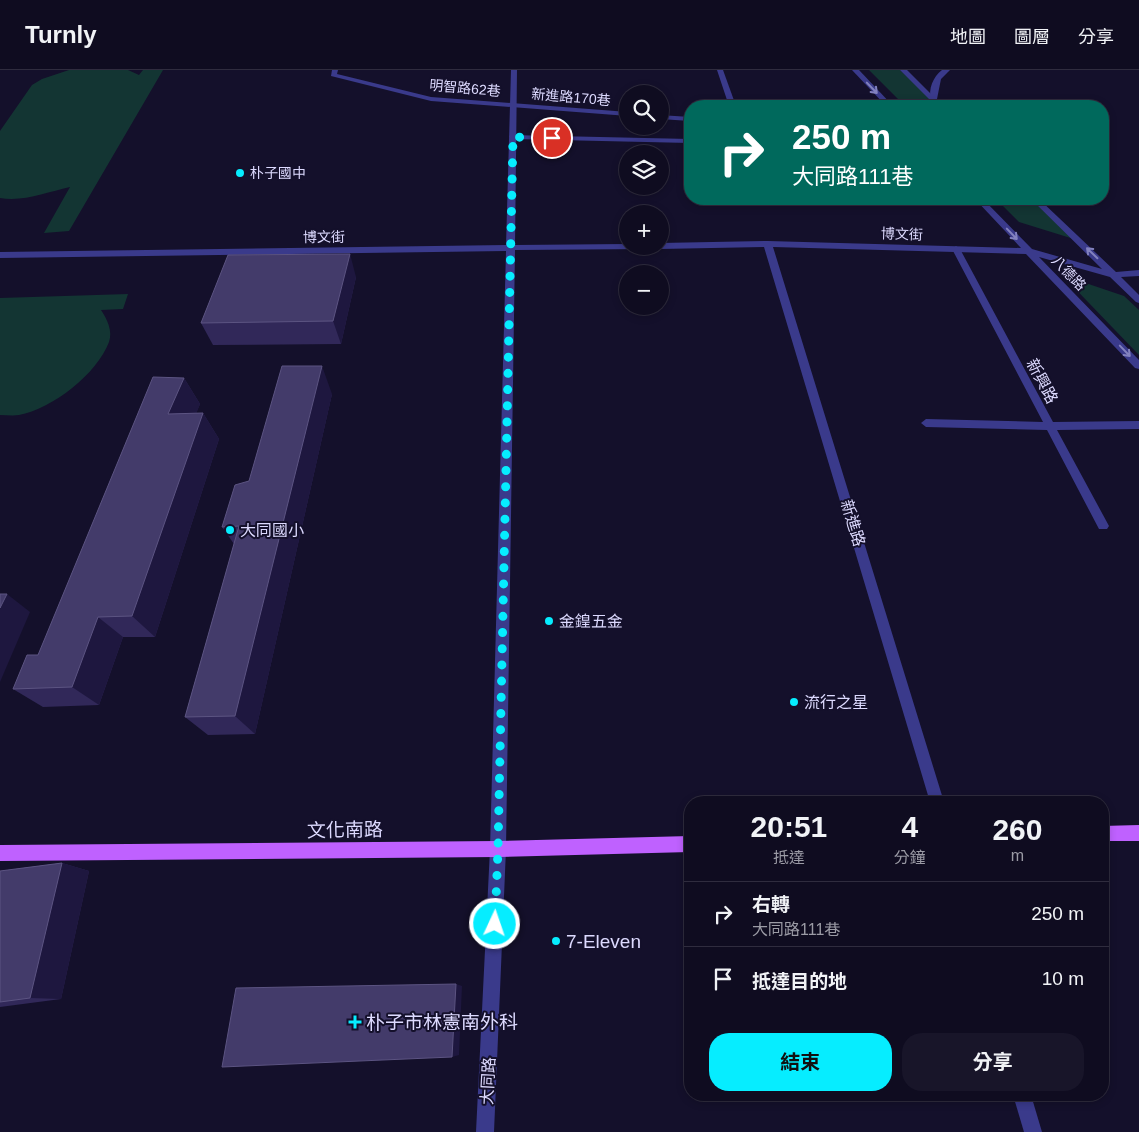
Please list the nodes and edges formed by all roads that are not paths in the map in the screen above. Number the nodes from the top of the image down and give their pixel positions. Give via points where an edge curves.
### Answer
1 (335, 70) edge
2 (514, 70) edge
3 (720, 70) edge
4 (855, 70) edge
5 (903, 70) edge
6 (947, 70) edge
7 (933, 99) joint
8 (731, 100) edge
9 (884, 100) edge
10 (514, 105) junction
11 (619, 113) edge
12 (669, 118) edge
13 (684, 119) edge
14 (513, 137) junction
15 (684, 141) edge
16 (984, 205) edge
17 (1041, 205) edge
18 (768, 244) junction
19 (619, 246) edge
20 (669, 246) edge
21 (510, 248) junction
22 (956, 249) junction
23 (1029, 252) junction
24 (0, 255) edge
25 (1139, 273) edge
26 (1114, 275) junction
27 (1139, 300) edge
28 (1139, 366) edge
29 (926, 423) dead end
30 (1139, 425) edge
31 (1049, 426) junction
32 (1103, 526) dead end
33 (935, 796) edge
34 (1139, 833) edge
35 (1109, 834) edge
36 (684, 844) edge
37 (498, 849) junction
38 (0, 854) edge
39 (1024, 1101) edge
40 (485, 1132) edge
41 (1033, 1132) edge

1 - 10 street, 明智路62巷 via 334,75 431,99
2 - 10 street, 大同路
3 - 8 street
4 -> 9 street
5 - 7 street
6 - 7 street via 933,87
10 - 11 street, 新進路170巷
10 - 14 street, 大同路
12 - 13 street
14 - 15 street
14 - 21 street, 大同路
16 -> 23 street, 八德路
26 -> 17 street, 八德路
18 - 20 street, 博文街
18 - 22 street, 博文街
18 - 33 street, 新進路
19 - 21 street, 博文街
21 - 24 street, 博文街
21 - 37 street, 大同路
22 - 23 street, 博文街
22 - 31 street, 新興路
23 - 26 street, 博文街
23 -> 28 street, 八德路
25 - 26 street, 博文街
26 - 27 street, 八德路
29 - 31 street
30 - 31 street
31 - 32 street, 新興路
34 - 35 main road
36 - 37 main road, 文化南路
37 - 38 main road, 文化南路
37 - 40 street, 大同路
39 - 41 street

